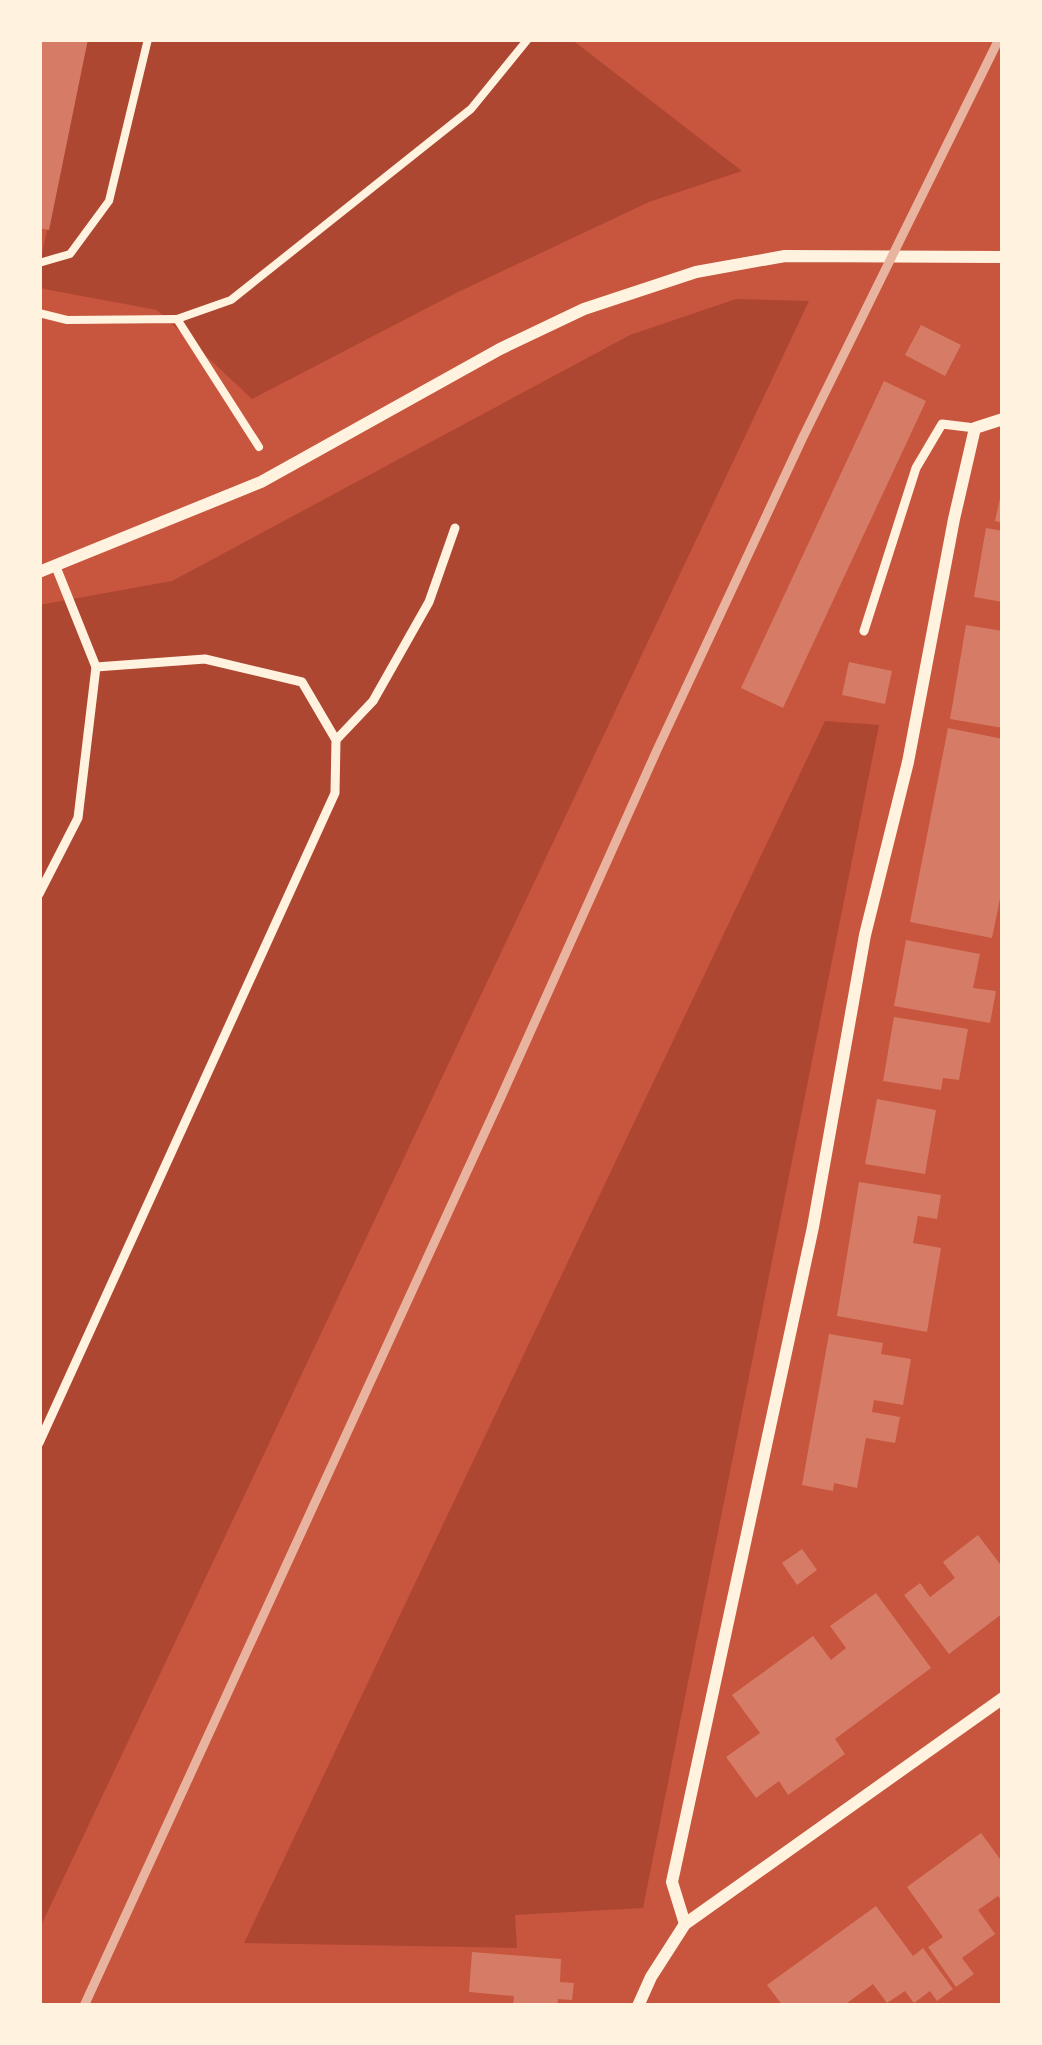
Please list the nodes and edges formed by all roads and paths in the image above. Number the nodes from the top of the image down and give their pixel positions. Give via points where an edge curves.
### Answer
1 (148, 39) edge
2 (528, 39) edge
3 (1003, 257) edge
4 (39, 263) edge
5 (39, 313) edge
6 (177, 319) junction
7 (1003, 419) edge
8 (975, 428) junction
9 (276, 473) junction
10 (455, 528) dead end
11 (56, 567) junction
12 (39, 572) edge
13 (864, 632) dead end
14 (96, 667) junction
15 (336, 740) junction
16 (39, 894) edge
17 (39, 1443) edge
18 (1003, 1698) edge
19 (685, 1924) junction
20 (638, 2006) edge

1 - 4 path via 109,201 70,254
2 - 6 path via 453,124 231,300
3 - 9 street via 784,256 696,272 584,309 500,349
5 - 6 path
6 - 9 path
7 - 8 street
8 - 13 lane via 943,424 916,468
8 - 19 street via 672,1882
9 - 11 street
10 - 15 lane via 429,602 374,701
11 - 12 street
11 - 14 lane
14 - 15 lane via 205,659 302,682
14 - 16 lane via 78,818
15 - 17 lane via 335,793
18 - 19 street
19 - 20 street

